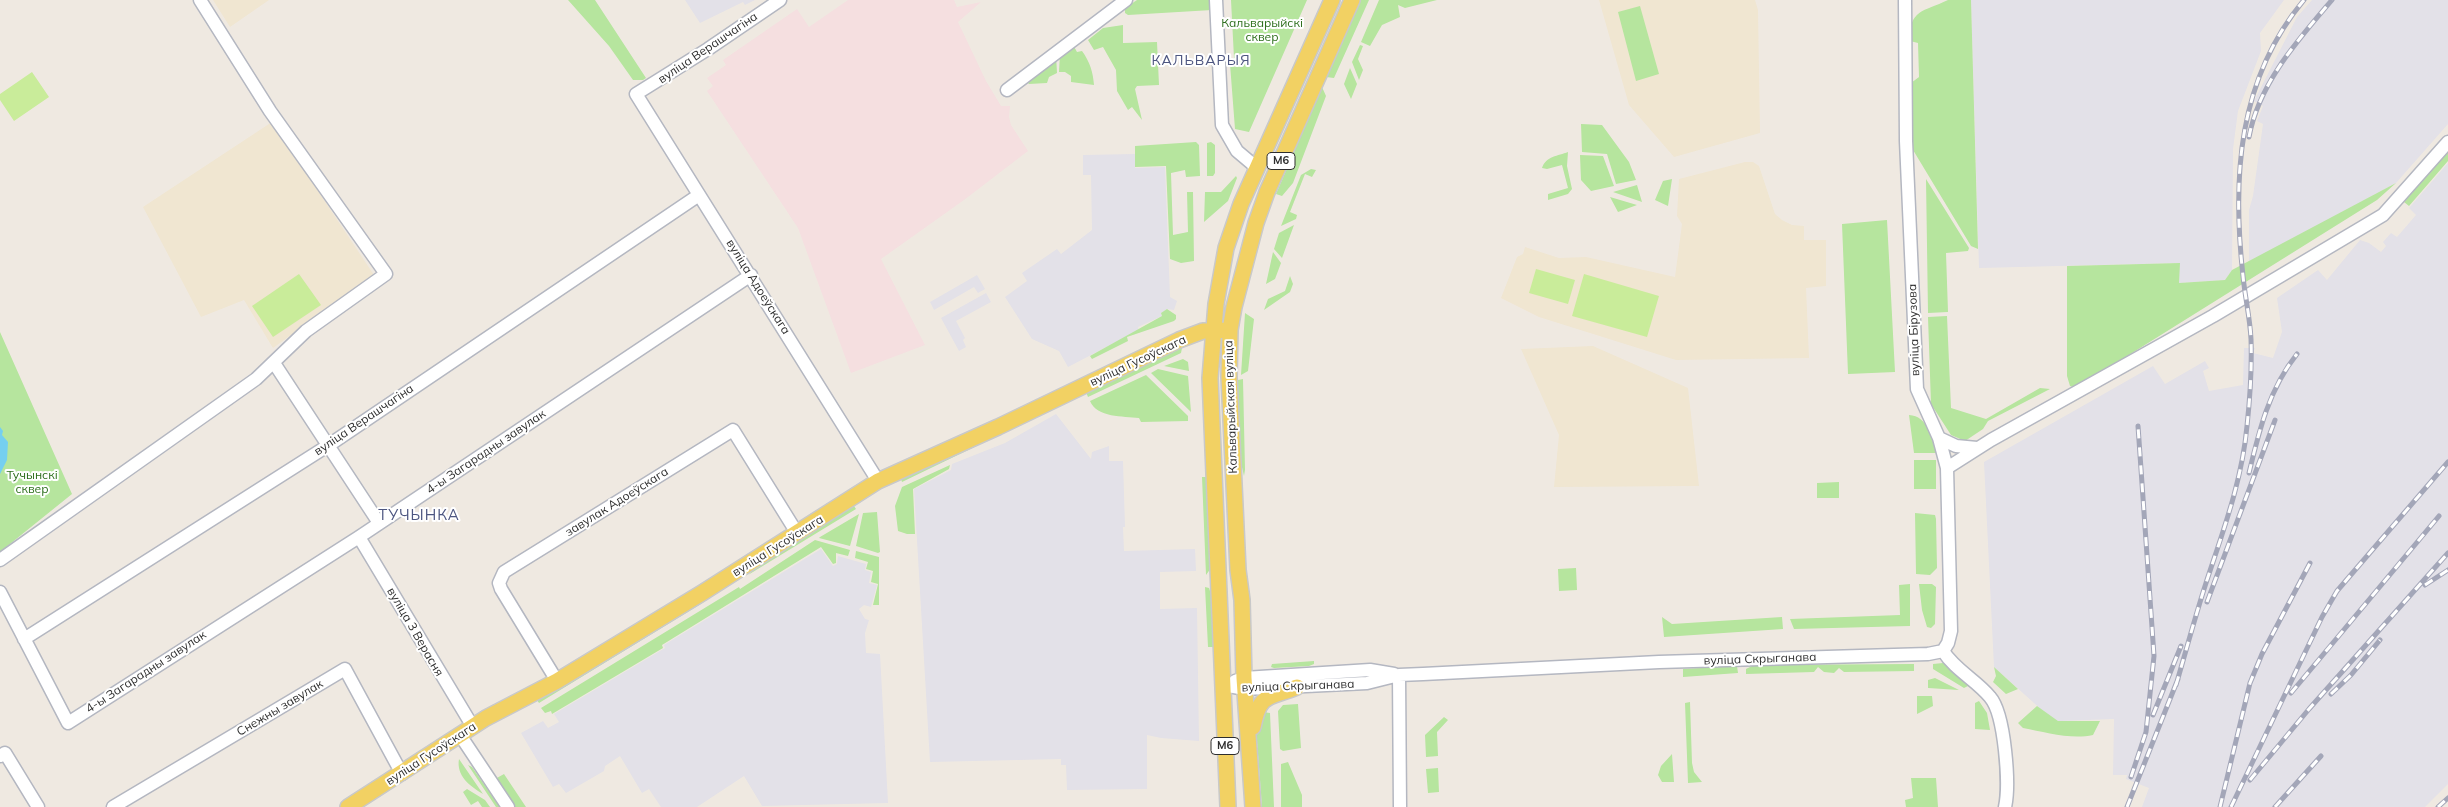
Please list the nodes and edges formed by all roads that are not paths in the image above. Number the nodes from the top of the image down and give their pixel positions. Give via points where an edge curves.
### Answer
1 (200, 0) edge
2 (780, 0) edge
3 (1126, 0) edge
4 (1216, 0) edge
5 (1332, 0) edge
6 (1352, 0) edge
7 (1905, 0) edge
8 (1007, 90) dead end
9 (636, 94) joint
10 (2448, 142) edge
11 (1256, 167) junction
12 (1275, 174) junction
13 (699, 194) junction
14 (751, 275) junction
15 (1212, 330) junction
16 (1230, 330) junction
17 (274, 363) junction
18 (1939, 438) junction
19 (329, 445) junction
20 (1977, 448) junction
21 (1946, 468) junction
22 (878, 481) junction
23 (379, 523) junction
24 (797, 533) junction
25 (359, 537) junction
26 (0, 560) edge
27 (0, 592) edge
28 (24, 639) junction
29 (1942, 651) junction
30 (1398, 675) junction
31 (557, 681) junction
32 (1245, 684) junction
33 (1223, 685) junction
34 (1297, 687) junction
35 (466, 731) junction
36 (1249, 743) junction
37 (0, 756) edge
38 (402, 774) junction
39 (38, 807) edge
40 (113, 807) edge
41 (348, 807) edge
42 (508, 807) edge
43 (1228, 807) edge
44 (1253, 807) edge
45 (1400, 807) edge
46 (2005, 807) edge

1 - 17 street via 270,111 386,274 306,331
2 - 9 street, вуліца Верашчагіна via 708,50
3 - 8 street
4 - 11 street via 1222,125 1237,151
5 - 11 main road, Кальварыйская вуліца / М6
6 - 12 main road, Кальварыйская вуліца / М6
7 - 18 street, вуліца Бірузова via 1906,141 1916,389
9 - 13 street, вуліца Адоеўскага
10 - 20 street via 2383,215 2213,316
11 - 12 main road
11 - 15 main road, Кальварыйская вуліца / М6 via 1226,248
12 - 16 main road, Кальварыйская вуліца / М6 via 1256,223
13 - 14 street, вуліца Адоеўскага
13 - 19 street, вуліца Верашчагіна
14 - 22 street, вуліца Адоеўскага
14 - 23 street, 4-ы Загарадны завулак
15 - 16 main road, вуліца Гусоўскага
15 - 22 main road, вуліца Гусоўскага via 1174,342
15 - 33 main road, Кальварыйская вуліца / М6 via 1210,378
16 - 32 main road, Кальварыйская вуліца / М6 via 1229,385
17 - 19 street
17 - 26 street
18 - 20 street via 1956,446
18 - 21 street, вуліца Бірузова
19 - 23 street
19 - 28 street, вуліца Верашчагіна
20 - 21 street
21 - 29 street, вуліца Бірузова via 1951,631
22 - 24 main road, вуліца Гусоўскага
23 - 25 street, 4-ы Загарадны завулак
24 - 31 main road, вуліца Гусоўскага
24 - 31 street, завулак Адоеўскага via 733,430 504,572 499,583 501,589
25 - 28 street, 4-ы Загарадны завулак via 68,723
25 - 35 street, вуліца 3 Верасня
27 - 28 street
29 - 30 street, вуліца Скрыганава
29 - 46 street via 1952,664 1990,696 1997,708 2004,738
30 - 32 street, вуліца Скрыганава via 1370,670
30 - 34 street, вуліца Скрыганава via 1367,683
30 - 45 street
31 - 35 main road, вуліца Гусоўскага
32 - 33 street, вуліца Скрыганава
32 - 34 street, вуліца Скрыганава
32 - 36 main road, Кальварыйская вуліца / М6
33 - 43 main road, Кальварыйская вуліца / М6
34 - 36 main road via 1262,700 1256,710
35 - 38 main road, вуліца Гусоўскага
35 - 42 street, вуліца 3 Верасня
36 - 44 main road, Кальварыйская вуліца / М6
37 - 39 street via 5,753
38 - 40 street, Снежны завулак via 345,669
38 - 41 main road, вуліца Гусоўскага

